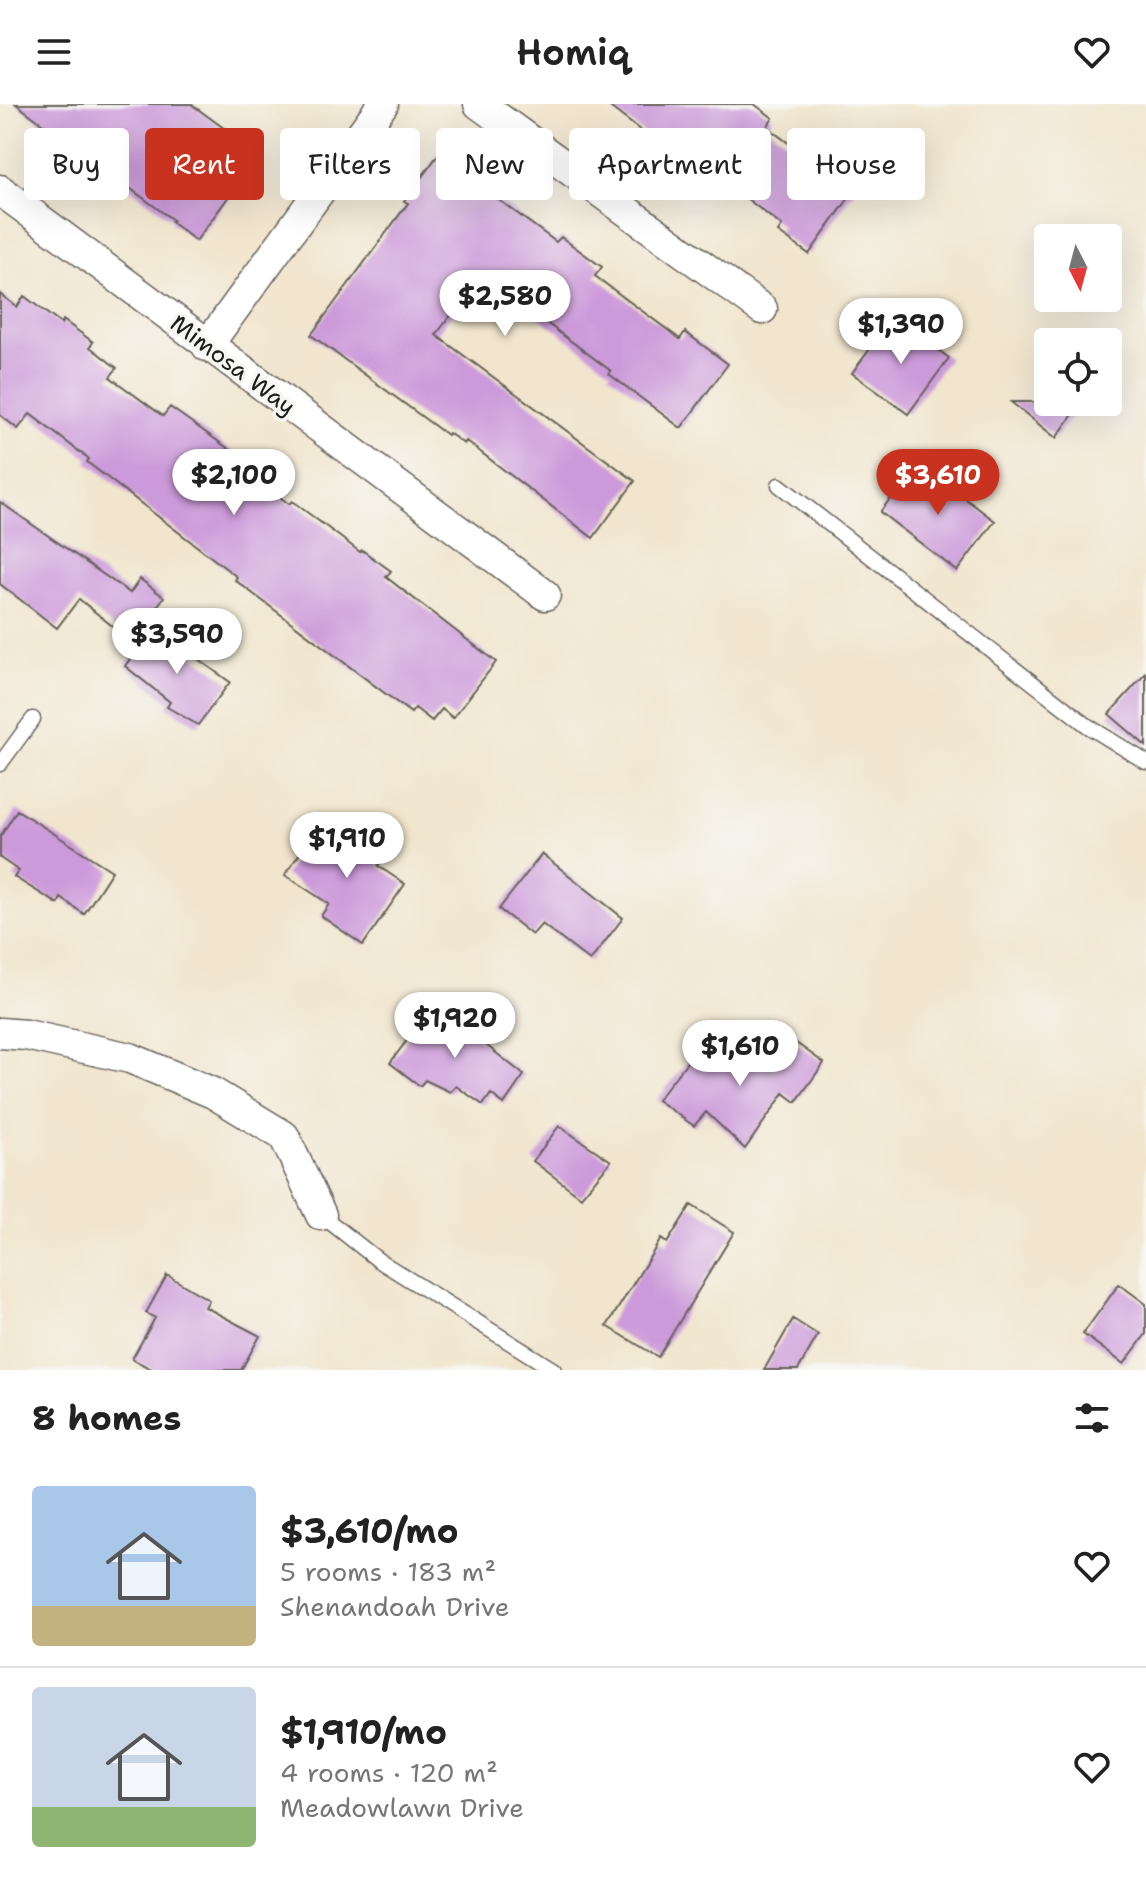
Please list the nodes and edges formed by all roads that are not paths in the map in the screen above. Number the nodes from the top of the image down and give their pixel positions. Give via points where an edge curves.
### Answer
1 (383, 104) edge
2 (479, 104) edge
3 (0, 190) edge
4 (762, 309) dead end
5 (207, 346) junction
6 (779, 485) dead end
7 (545, 595) dead end
8 (33, 719) dead end
9 (1146, 762) edge
10 (0, 764) edge
11 (0, 1033) edge
12 (321, 1215) joint
13 (554, 1370) edge

1 - 5 street
2 - 4 street
3 - 5 street, Mimosa Way
5 - 7 street, Mimosa Way
6 - 9 lane via 1088,726
8 - 10 lane
11 - 12 street via 130,1058 213,1093 284,1136
12 - 13 lane via 378,1260

